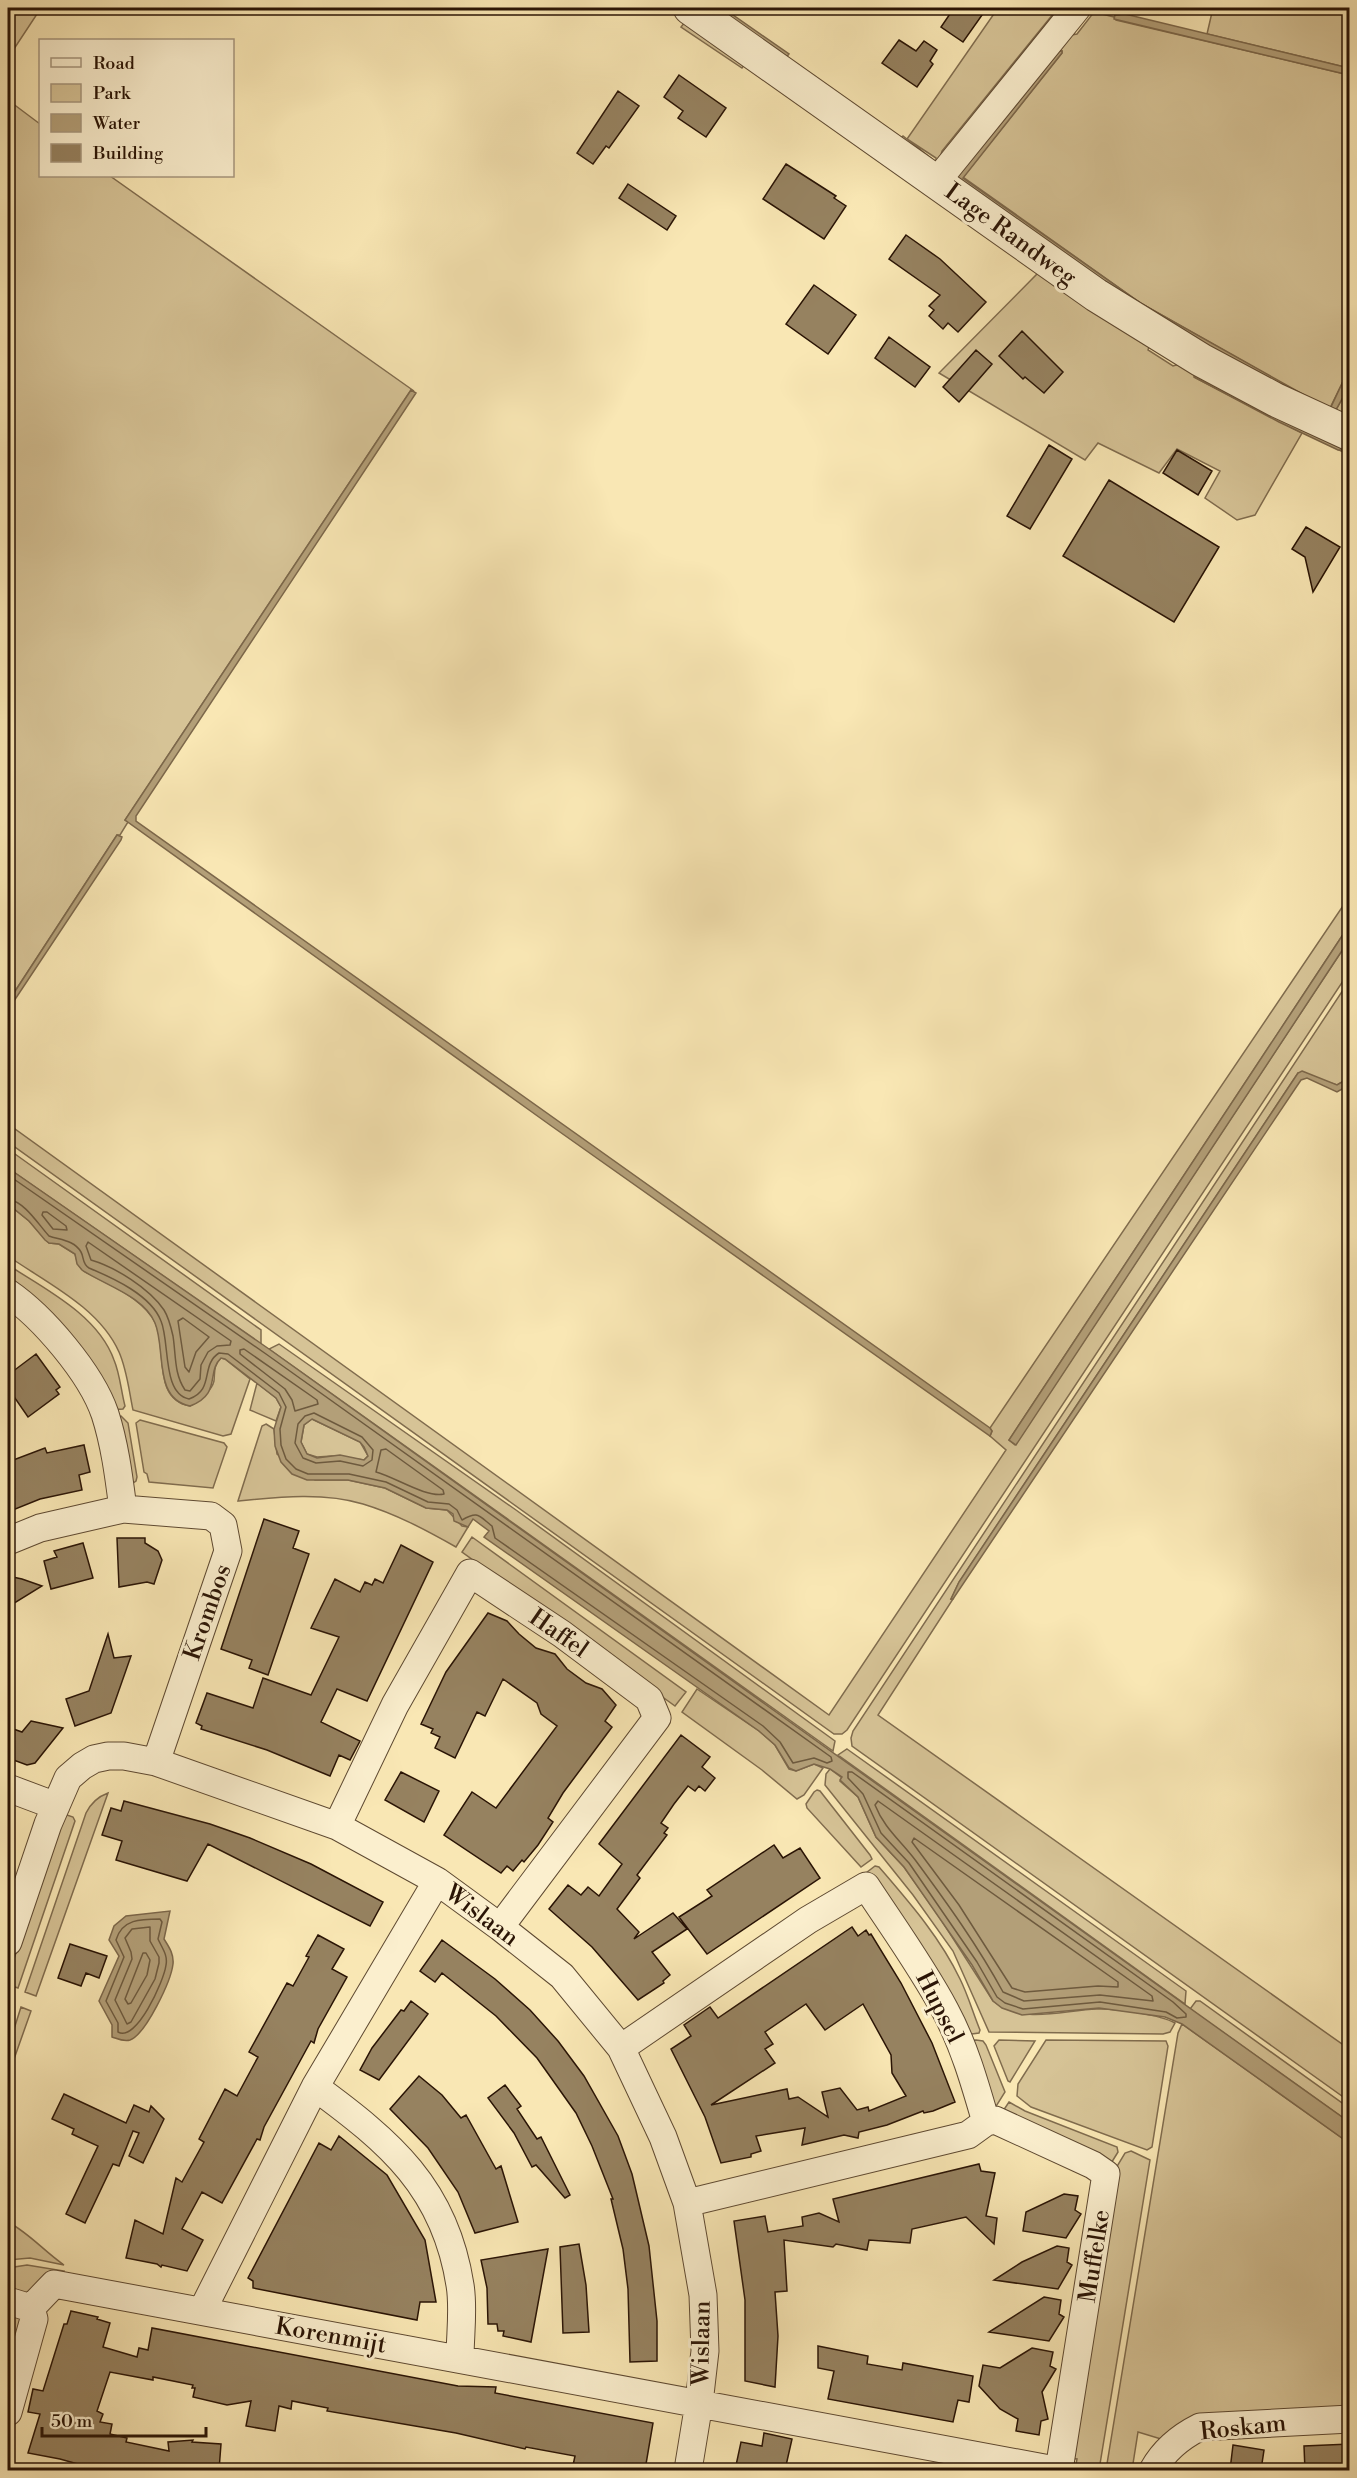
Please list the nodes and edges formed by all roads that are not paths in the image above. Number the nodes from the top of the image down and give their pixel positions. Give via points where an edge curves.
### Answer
1 (690, 8) edge
2 (1077, 8) edge
3 (937, 181) junction
4 (1350, 434) edge
5 (8, 1293) edge
6 (123, 1509) junction
7 (8, 1541) edge
8 (156, 1762) junction
9 (8, 1788) edge
10 (56, 1806) junction
11 (337, 1826) junction
12 (437, 1881) junction
13 (500, 1927) junction
14 (8, 1942) edge
15 (621, 2048) junction
16 (315, 2087) junction
17 (986, 2122) junction
18 (687, 2203) junction
19 (19, 2304) edge
20 (202, 2311) junction
21 (460, 2359) junction
22 (699, 2403) junction
23 (8, 2412) edge
24 (1350, 2419) edge
25 (688, 2470) edge
26 (1057, 2470) edge
27 (1153, 2470) edge

1 - 3 street, Lage Randweg
2 - 3 street
3 - 4 street, Lage Randweg via 1096,295 1192,354 1276,400
5 - 6 street via 63,1345 94,1392 105,1413 115,1453
6 - 7 street, Krombos via 40,1528
6 - 8 street, Krombos via 211,1516 223,1525 228,1551
8 - 10 street, Wislaan via 124,1756 94,1759 68,1778
8 - 11 street, Wislaan
9 - 10 street
10 - 14 street, Wislaan
11 - 12 street, Wislaan
11 - 13 street, Haffel via 395,1705 470,1573 649,1698 657,1718
12 - 13 street, Wislaan
12 - 16 street
13 - 15 street, Wislaan via 562,1976
15 - 17 street, Hupsel via 807,1920 866,1886 946,2011 972,2074
15 - 18 street, Wislaan via 663,2137
16 - 20 street
16 - 21 street via 362,2121 405,2162 435,2203 450,2238 461,2287
17 - 18 street via 968,2135
17 - 26 street, Muffelke via 995,2120 1015,2127 1106,2174
18 - 22 street, Wislaan via 703,2295 705,2351
19 - 20 street, Korenmijt via 54,2284
19 - 23 street via 34,2319
20 - 21 street, Korenmijt
21 - 22 street, Korenmijt
22 - 25 street, Wislaan
22 - 26 street, Muffelke
24 - 27 street, Roskam via 1200,2427 1178,2440

